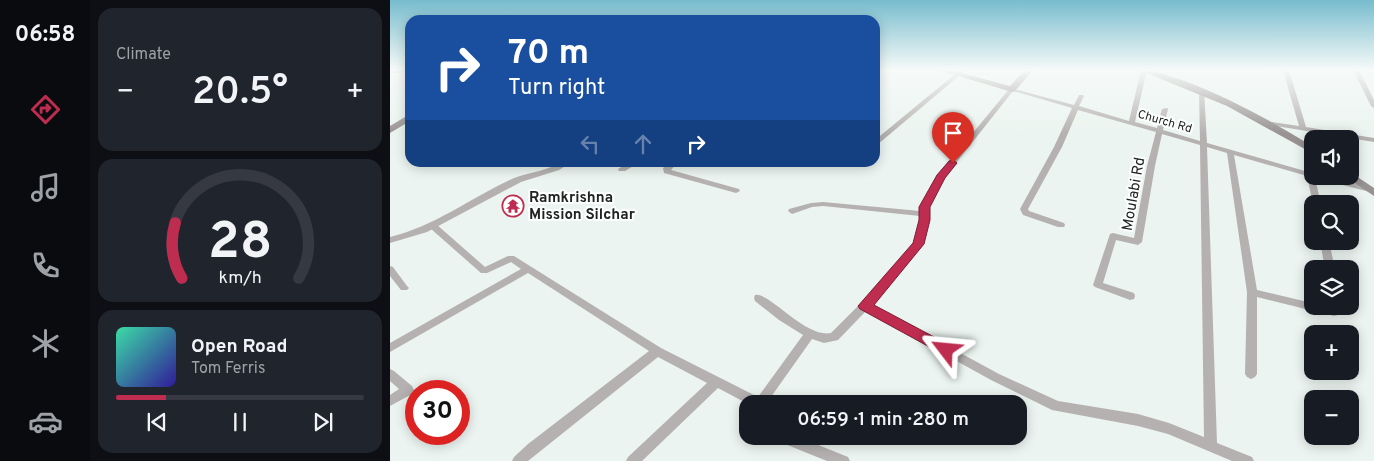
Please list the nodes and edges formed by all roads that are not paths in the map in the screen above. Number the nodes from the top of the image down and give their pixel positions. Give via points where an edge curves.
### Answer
1 (1202, 91) edge
2 (937, 92) edge
3 (1010, 92) edge
4 (1021, 92) edge
5 (1139, 92) edge
6 (1203, 92) edge
7 (1292, 92) edge
8 (1367, 92) edge
9 (1081, 96) dead end
10 (1374, 106) edge
11 (1076, 107) junction
12 (1165, 109) dead end
13 (405, 120) edge
14 (1132, 123) junction
15 (1272, 124) junction
16 (1303, 128) junction
17 (390, 130) edge
18 (1159, 131) junction
19 (880, 140) edge
20 (1374, 140) edge
21 (1205, 144) junction
22 (1304, 145) edge
23 (1230, 151) junction
24 (561, 167) edge
25 (627, 167) edge
26 (668, 167) edge
27 (622, 170) dead end
28 (1304, 172) edge
29 (1359, 182) edge
30 (1350, 185) edge
31 (736, 191) dead end
32 (1372, 191) edge
33 (792, 212) dead end
34 (925, 214) junction
35 (1061, 225) dead end
36 (433, 226) junction
37 (390, 240) edge
38 (390, 269) edge
39 (528, 269) junction
40 (404, 288) dead end
41 (1252, 292) junction
42 (1130, 296) dead end
43 (759, 298) dead end
44 (1304, 305) edge
45 (865, 306) junction
46 (810, 334) junction
47 (390, 348) edge
48 (657, 351) junction
49 (390, 374) edge
50 (1252, 374) dead end
51 (717, 381) junction
52 (744, 395) edge
53 (766, 395) edge
54 (390, 401) edge
55 (803, 445) edge
56 (1211, 446) junction
57 (519, 461) edge
58 (633, 461) edge
59 (843, 461) edge
60 (1247, 461) edge

1 - 21 street
2 - 19 street
3 - 34 street via 941,177 924,207
4 - 11 street, Church Rd
5 - 14 street
6 - 15 main road
7 - 16 street
8 - 10 street
9 - 11 street
11 - 14 street, Church Rd
11 - 35 street via 1024,209 1032,216
12 - 18 street
13 - 17 main road
14 - 18 street, Church Rd
15 - 16 street
15 - 22 main road
16 - 20 street
18 - 21 street, Church Rd
18 - 42 street, Moulabi Rd via 1138,242 1113,236 1098,285
21 - 23 street, Church Rd
21 - 56 street
23 - 28 street, Church Rd
23 - 41 street
24 - 36 street via 521,178
25 - 27 street
26 - 31 street via 667,172
29 - 32 main road
30 - 32 street, Church Rd
33 - 34 street via 823,204
34 - 45 street via 919,244
36 - 37 street
36 - 39 street via 484,271 512,258
38 - 40 street
39 - 47 street
39 - 48 street
41 - 44 street
41 - 50 street
43 - 46 street
45 - 46 street via 834,337 824,339
45 - 56 street via 995,377 1056,406 1169,428
46 - 53 street
48 - 51 street
48 - 57 street
49 - 54 street via 408,390
51 - 52 street
51 - 58 street
55 - 59 street
56 - 60 street

